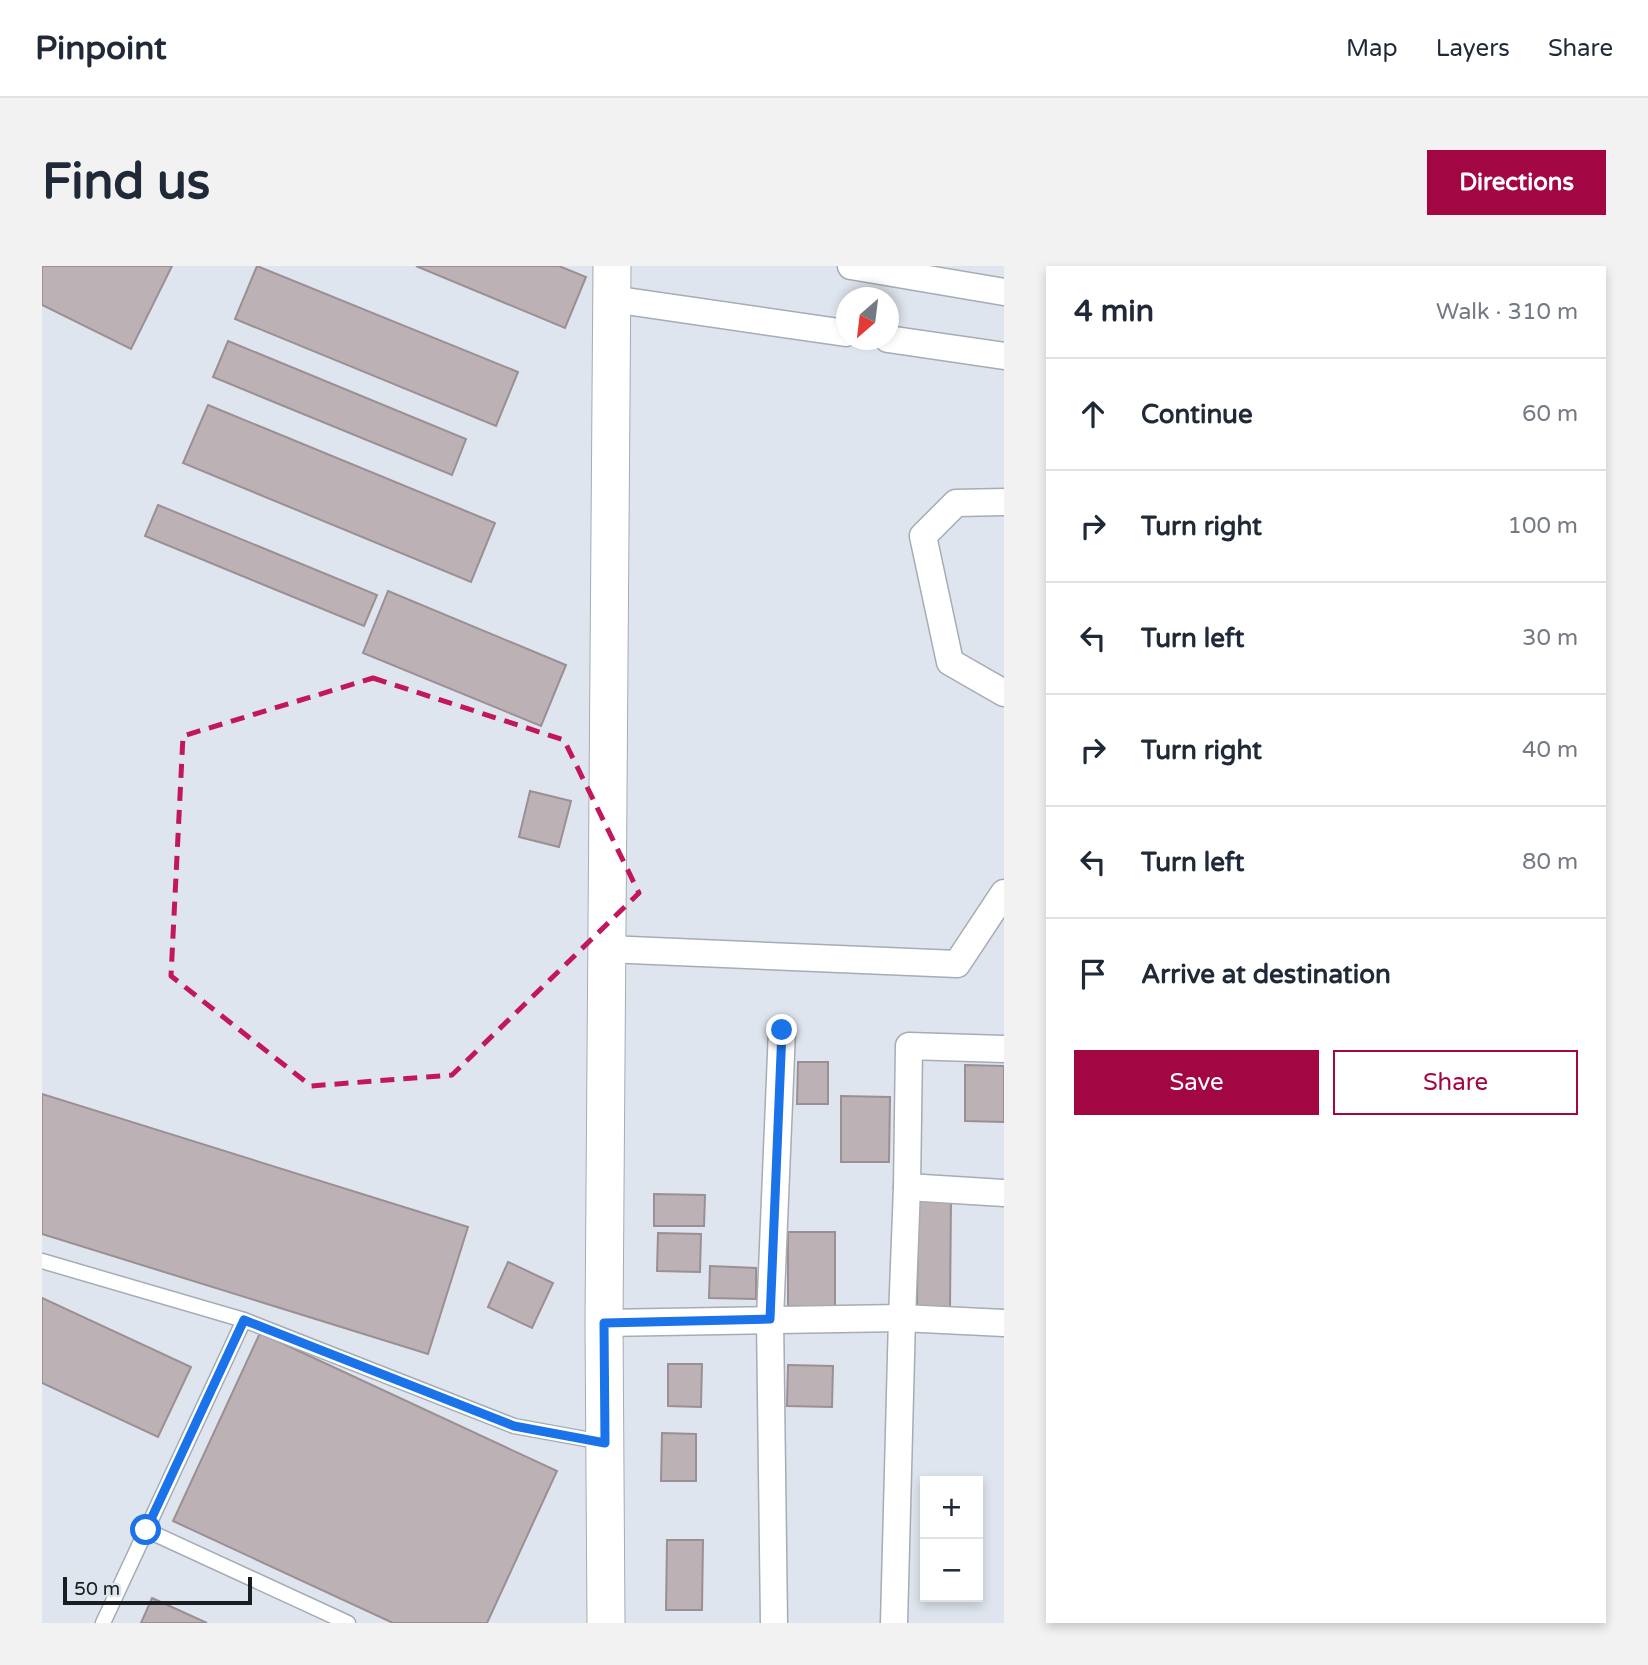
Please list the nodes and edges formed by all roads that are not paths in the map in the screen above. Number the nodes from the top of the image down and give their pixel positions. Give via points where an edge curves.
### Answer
1 (851, 266) edge
2 (612, 282) edge
3 (1004, 292) edge
4 (836, 330) edge
5 (899, 341) edge
6 (1004, 356) edge
7 (1004, 502) edge
8 (1004, 693) edge
9 (1004, 893) edge
10 (607, 949) junction
11 (782, 1030) dead end
12 (1004, 1049) edge
13 (907, 1188) junction
14 (1004, 1193) edge
15 (42, 1261) edge
16 (902, 1318) junction
17 (770, 1319) junction
18 (244, 1320) junction
19 (604, 1323) junction
20 (1004, 1323) edge
21 (605, 1443) junction
22 (146, 1530) junction
23 (103, 1623) edge
24 (348, 1623) edge
25 (606, 1623) edge
26 (774, 1623) edge
27 (894, 1623) edge

1 - 3 street
2 - 4 street
2 - 10 main road
5 - 6 street
7 - 8 street via 956,503 923,536 950,662
9 - 10 street via 957,964
10 - 19 main road
11 - 17 street
12 - 13 street via 909,1046
13 - 14 street
13 - 16 street
15 - 18 lane
16 - 17 street
16 - 20 street
16 - 27 street
17 - 19 street
17 - 26 street
18 - 21 lane via 514,1426
18 - 22 lane
19 - 21 main road
21 - 25 main road
22 - 23 lane
22 - 24 lane

